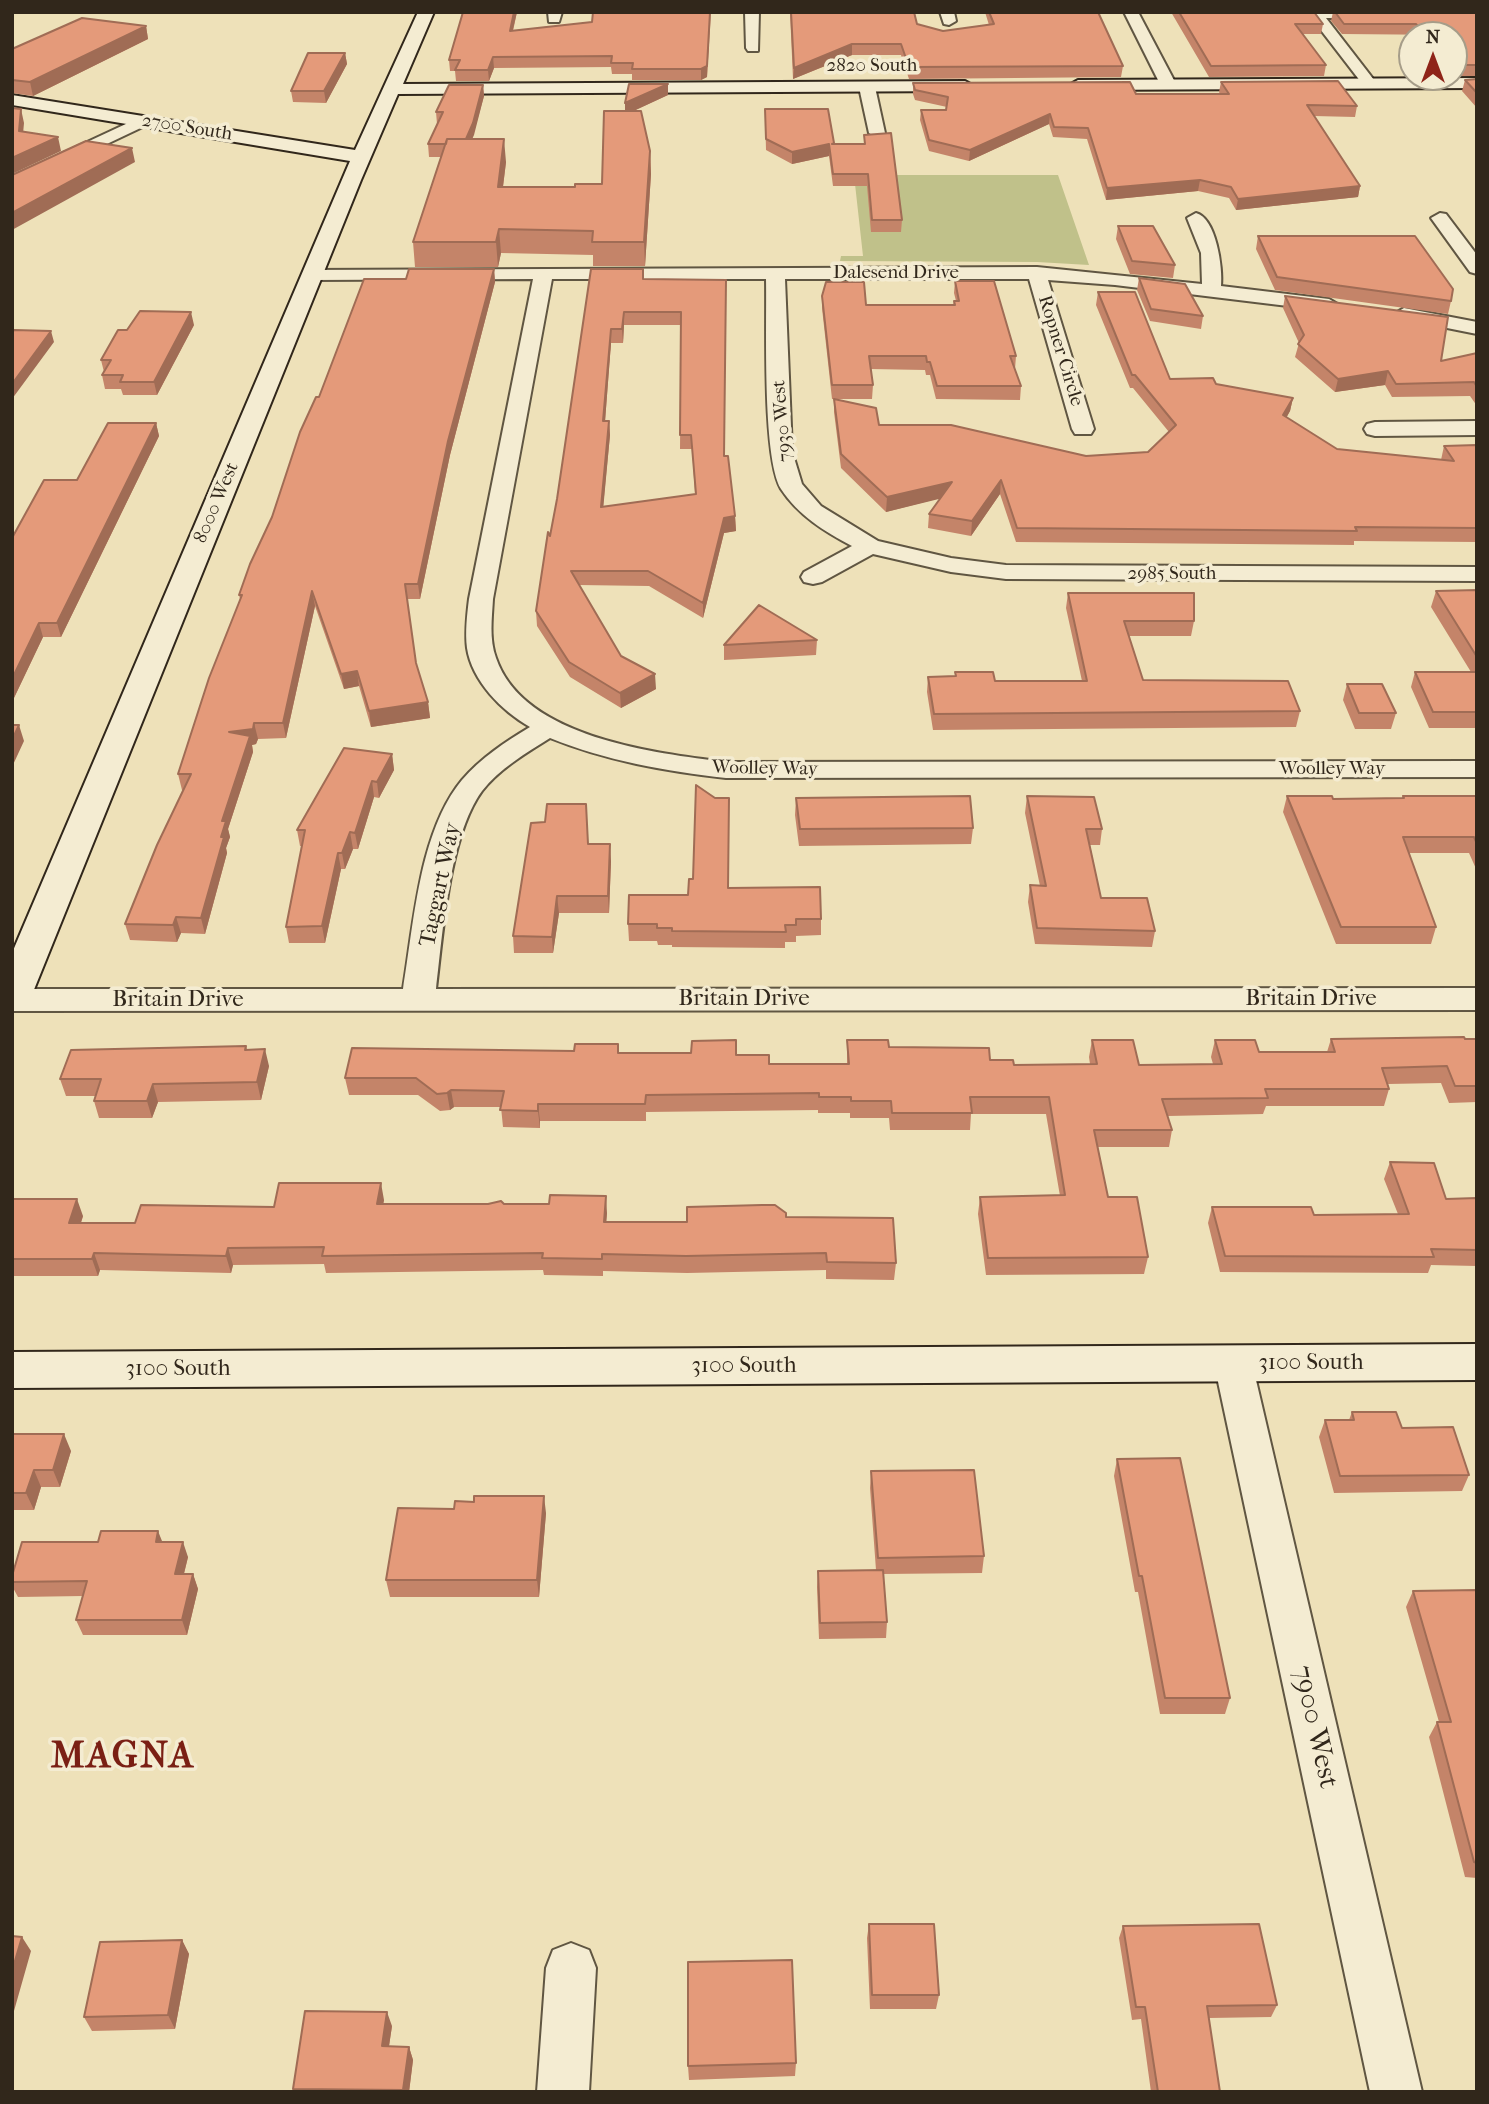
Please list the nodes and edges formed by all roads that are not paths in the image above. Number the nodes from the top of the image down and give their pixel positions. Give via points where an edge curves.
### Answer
1 (426, 12) edge
2 (751, 12) edge
3 (1131, 12) edge
4 (1315, 13) edge
5 (1396, 14) edge
6 (753, 48) dead end
7 (1369, 83) junction
8 (1477, 83) edge
9 (1059, 85) edge
10 (1168, 85) junction
11 (977, 86) edge
12 (867, 87) junction
13 (393, 89) junction
14 (12, 100) edge
15 (143, 121) junction
16 (877, 133) edge
17 (361, 157) junction
18 (12, 184) edge
19 (1196, 218) dead end
20 (1440, 218) dead end
21 (1477, 268) edge
22 (544, 273) junction
23 (1037, 273) junction
24 (312, 274) junction
25 (775, 274) junction
26 (1211, 290) junction
27 (1347, 307) edge
28 (1388, 312) edge
29 (1476, 326) edge
30 (1477, 428) edge
31 (1083, 429) dead end
32 (1375, 429) dead end
33 (870, 546) junction
34 (1477, 574) edge
35 (813, 577) dead end
36 (547, 727) junction
37 (1477, 769) edge
38 (12, 998) edge
39 (418, 999) junction
40 (1477, 999) edge
41 (1477, 1362) edge
42 (1233, 1363) junction
43 (12, 1370) edge
44 (571, 1968) dead end
45 (563, 2092) edge
46 (1396, 2092) edge

1 - 13 street, 8000 West
2 - 6 street
3 - 10 street
4 - 5 street
4 - 7 street
7 - 8 street
7 - 10 street
9 - 10 street
11 - 12 street, 2820 South
12 - 13 street, 2820 South
12 - 16 street
13 - 17 street, 8000 West
14 - 15 street, 2700 South
15 - 17 street, 2700 South
15 - 18 street
17 - 24 street, 8000 West
19 - 26 street via 1212,253
20 - 21 street
22 - 24 street, Dalesend Drive
22 - 25 street, Dalesend Drive
22 - 36 street, Woolley Way via 481,599 479,639 483,661 496,684
23 - 25 street, Dalesend Drive
23 - 26 street, Dalesend Drive
23 - 31 street, Ropner Circle
24 - 38 street, 8000 West
25 - 33 street, 7930 West via 781,451 791,486 813,511
26 - 27 street, Dalesend Drive
28 - 29 street
30 - 32 street
33 - 34 street, 2985 South via 1006,572
33 - 35 street
36 - 37 street, Woolley Way via 606,750 664,764 726,770
36 - 39 street, Taggart Way via 505,753 470,788 456,813 446,842
38 - 39 street, Britain Drive
39 - 40 street, Britain Drive
41 - 42 street, 3100 South
42 - 43 street, 3100 South
42 - 46 street, 7900 West
44 - 45 street

